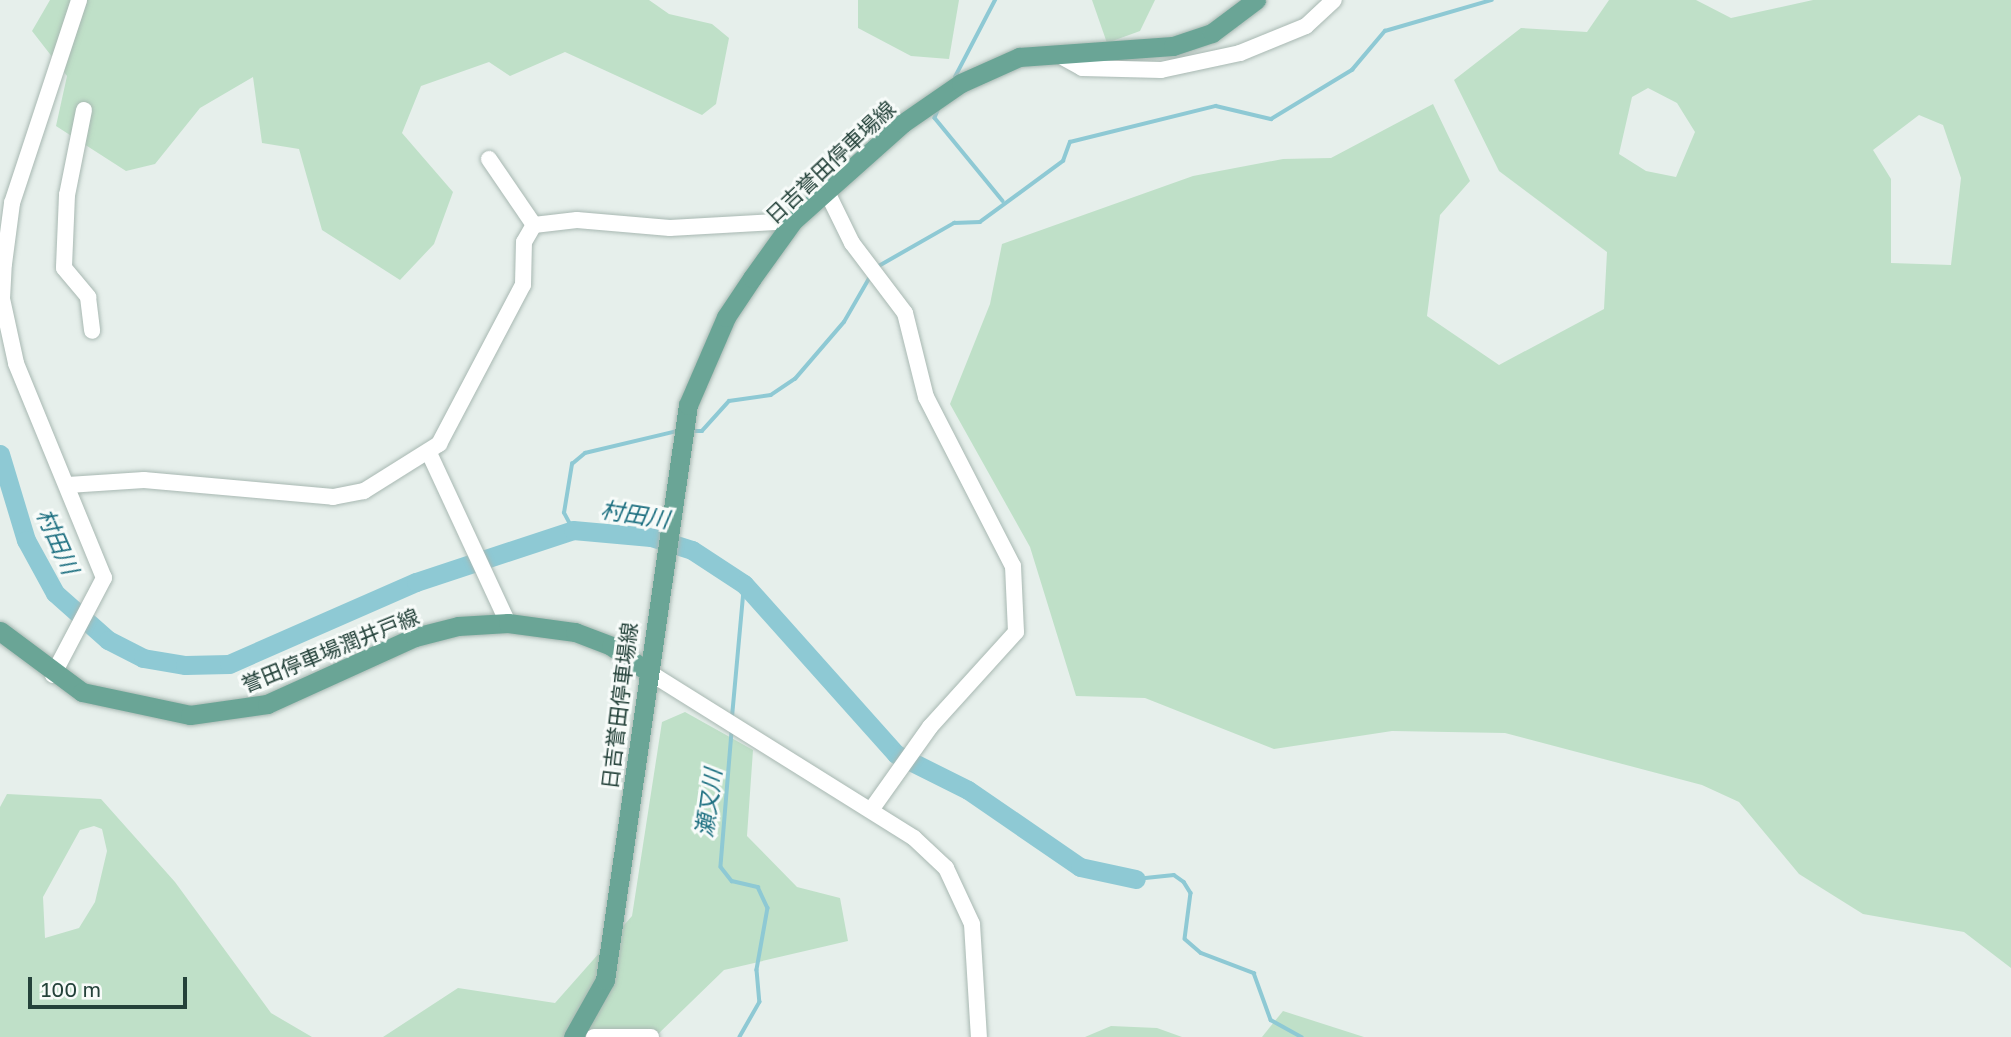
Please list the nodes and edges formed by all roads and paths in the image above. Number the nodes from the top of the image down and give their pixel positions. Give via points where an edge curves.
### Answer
1 (79, 0) edge
2 (1256, 0) edge
3 (1334, 0) edge
4 (1053, 51) junction
5 (84, 110) dead end
6 (489, 159) dead end
7 (827, 192) junction
8 (793, 221) junction
9 (534, 225) junction
10 (92, 331) dead end
11 (430, 455) junction
12 (68, 485) junction
13 (509, 623) junction
14 (0, 631) edge
15 (647, 671) junction
16 (53, 675) junction
17 (871, 810) junction
18 (573, 1037) edge
19 (594, 1037) edge
20 (651, 1037) edge
21 (979, 1037) edge

1 - 12 street via 12,203 2,299 16,363
2 - 4 main road, 日吉誉田停車場線 via 1212,33 1173,46
3 - 4 street via 1306,26 1240,53 1161,71 1082,68
4 - 7 main road, 日吉誉田停車場線 via 1018,57 961,83 903,123
5 - 10 street via 67,195 64,268 88,298
6 - 9 street
7 - 8 main road, 日吉誉田停車場線
7 - 17 street via 852,243 905,313 926,397 1013,566 1016,632 930,727
8 - 9 street via 670,228 578,220
8 - 15 main road, 日吉誉田停車場線 via 726,317 688,405
9 - 11 street via 523,242 523,285 458,413
11 - 12 street via 364,491 333,497 144,480
11 - 13 street
12 - 16 street via 102,562 102,592
13 - 15 main road, 誉田停車場潤井戸線 via 589,636
13 - 16 main road, 誉田停車場潤井戸線 via 458,626 415,638 290,695 218,714 120,704
14 - 16 main road, 誉田停車場潤井戸線
15 - 17 street
15 - 18 main road, 日吉誉田停車場線 via 605,980
17 - 21 street via 934,856 960,893 977,954
19 - 20 street

